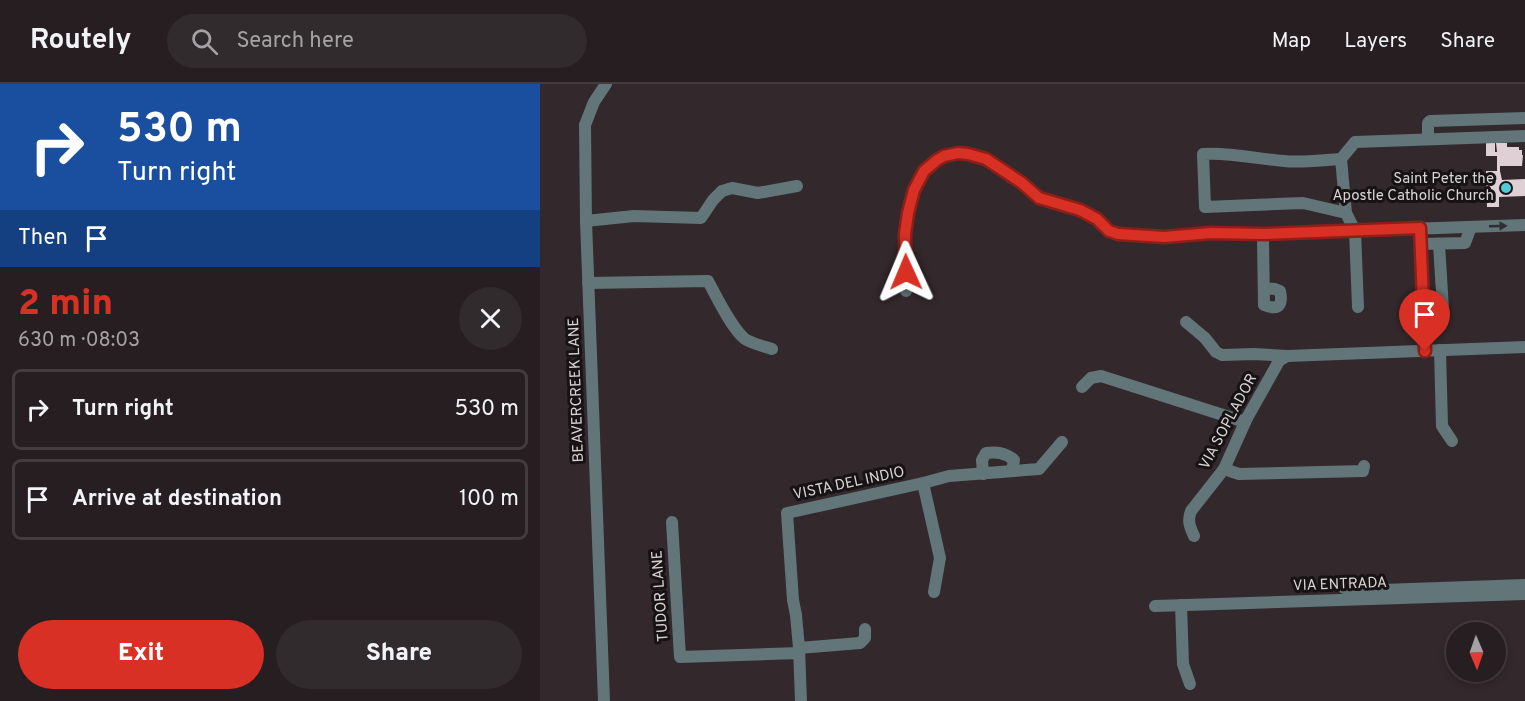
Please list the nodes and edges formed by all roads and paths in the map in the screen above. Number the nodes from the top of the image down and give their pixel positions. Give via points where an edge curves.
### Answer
1 (606, 84) edge
2 (1525, 118) edge
3 (1525, 136) edge
4 (1428, 140) junction
5 (1341, 159) junction
6 (797, 186) dead end
7 (1346, 213) junction
8 (586, 221) junction
9 (1525, 225) edge
10 (1471, 226) junction
11 (1420, 228) junction
12 (1355, 231) junction
13 (1264, 234) junction
14 (1420, 244) junction
15 (1439, 244) junction
16 (588, 283) junction
17 (1264, 288) dead end
18 (906, 291) dead end
19 (1358, 307) dead end
20 (1443, 309) dead end
21 (1186, 322) dead end
22 (1525, 347) edge
23 (772, 349) dead end
24 (1440, 350) junction
25 (1425, 351) junction
26 (1287, 356) junction
27 (1082, 387) dead end
28 (1245, 422) junction
29 (1452, 441) dead end
30 (1062, 442) dead end
31 (1364, 466) dead end
32 (1224, 468) junction
33 (1012, 471) junction
34 (982, 474) junction
35 (923, 483) junction
36 (672, 522) dead end
37 (1194, 536) dead end
38 (1525, 585) edge
39 (1344, 588) dead end
40 (934, 592) dead end
41 (1525, 594) edge
42 (1181, 605) junction
43 (1155, 606) dead end
44 (865, 629) dead end
45 (799, 651) junction
46 (1190, 684) dead end
47 (604, 701) edge
48 (801, 701) edge

1 - 8 street, BEAVERCREEK LANE via 585,125
2 - 4 street via 1430,121
3 - 4 street
4 - 5 street via 1355,142
5 - 7 street
5 - 7 street via 1285,161 1203,154 1205,207 1303,203
6 - 8 street via 758,193 732,188 722,191 701,218 634,216
7 - 12 street
8 - 16 street, BEAVERCREEK LANE
10 -> 9 street
10 - 11 street
10 - 15 street via 1465,243
11 - 12 street
11 - 14 street
12 - 13 street
12 - 19 street
13 - 17 street
13 - 18 street via 1118,234 1080,210 1039,198 986,159 958,153 937,160 924,171 914,190 905,234
14 - 15 street
14 - 25 street
15 - 20 street
16 - 23 street via 708,281 742,337
16 - 47 street, BEAVERCREEK LANE
21 - 26 street via 1222,355
22 - 24 street
24 - 25 street
24 - 29 street via 1443,426
25 - 26 street
26 - 28 street, VIA SOPLADOR via 1279,361
27 - 28 street via 1091,378 1101,376
28 - 32 street, VIA SOPLADOR
30 - 33 street via 1039,469
31 - 32 street via 1363,471 1239,474
32 - 37 street, VIA SOPLADOR via 1191,511 1189,525
33 - 34 street
33 - 34 street via 1014,460 1009,455 986,453
34 - 35 street
35 - 40 street, VISTA DEL INDIO via 940,558
35 - 45 street, VISTA DEL INDIO via 788,513
36 - 45 street, TUDOR LANE via 680,657
38 - 39 street
41 - 42 street, VIA ENTRADA
42 - 43 street, VIA ENTRADA
42 - 46 street via 1183,664
44 - 45 street via 865,638 860,643
45 - 48 street, VISTA DEL INDIO

